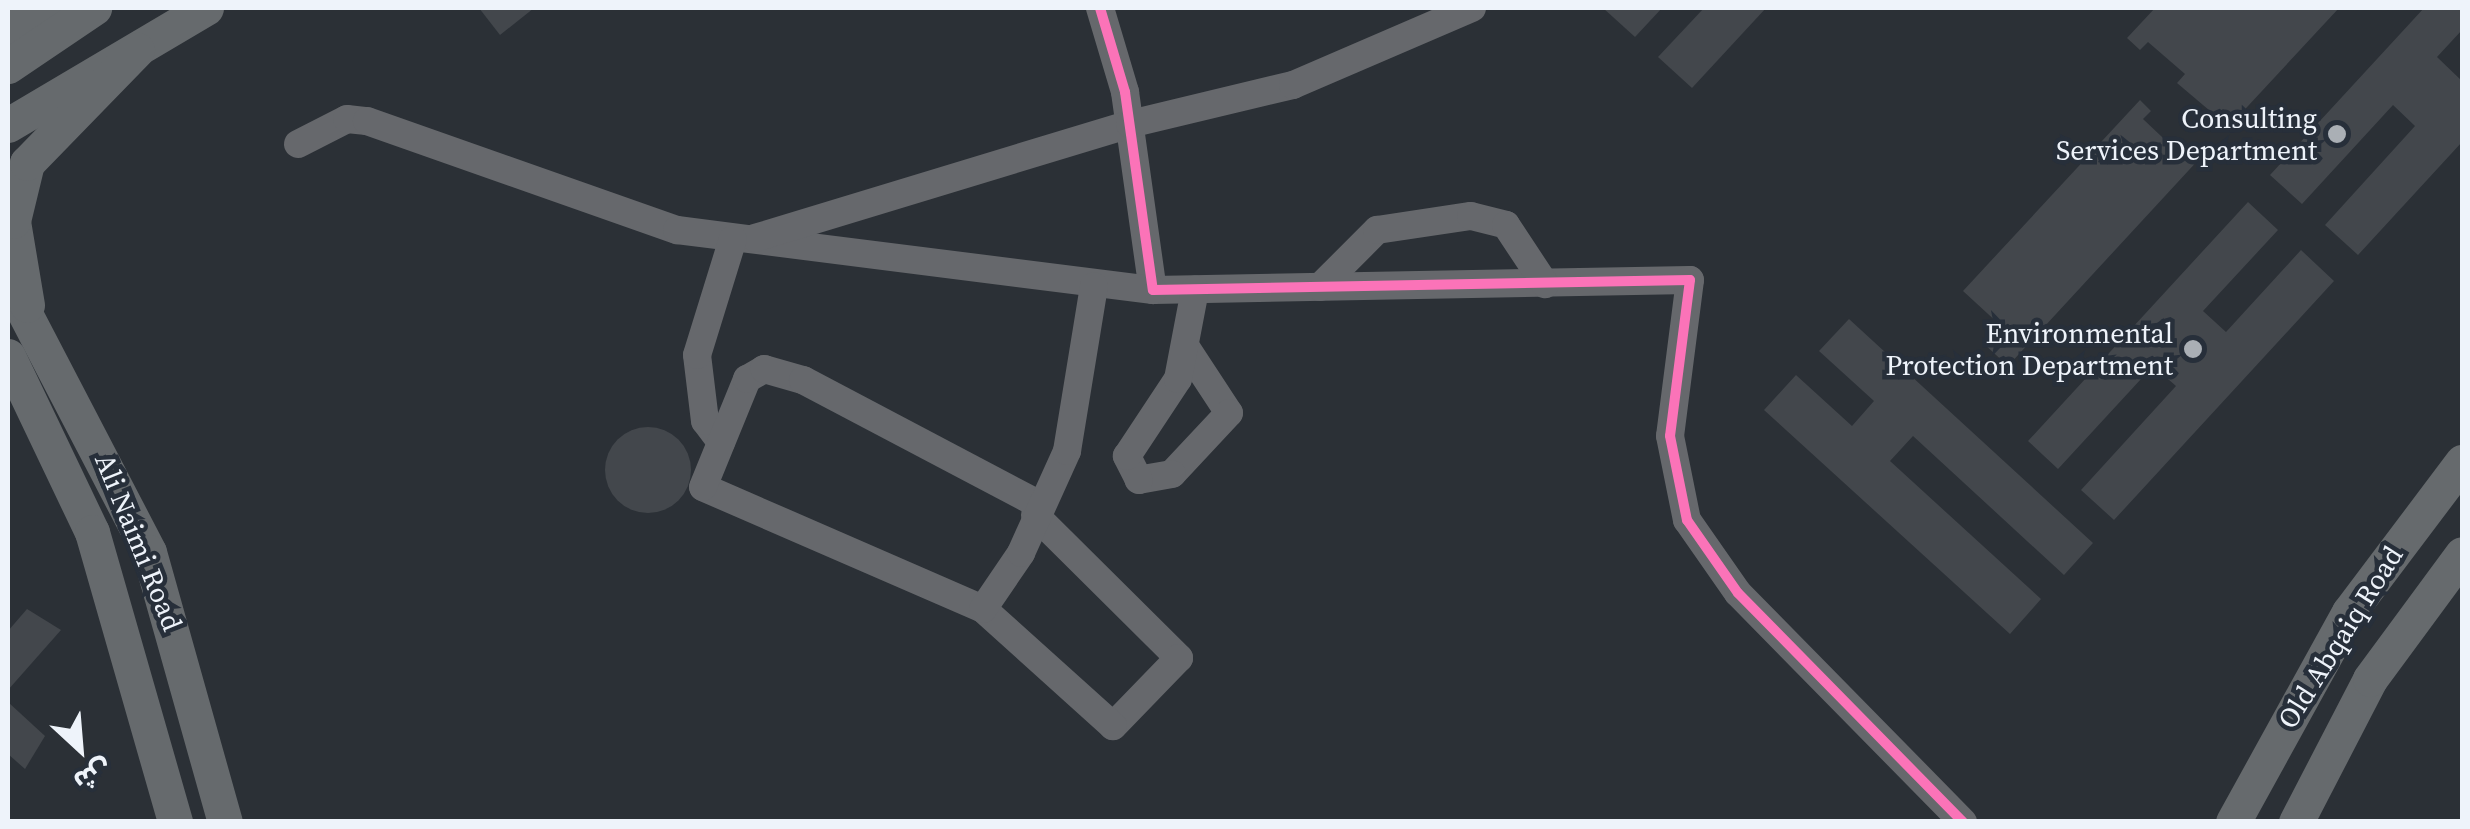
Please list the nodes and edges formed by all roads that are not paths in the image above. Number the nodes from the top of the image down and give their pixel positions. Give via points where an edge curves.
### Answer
1 (56, 8) edge
2 (94, 8) edge
3 (206, 8) edge
4 (1100, 8) edge
5 (1472, 8) edge
6 (8, 27) edge
7 (137, 50) junction
8 (8, 66) edge
9 (1130, 124) junction
10 (8, 125) edge
11 (298, 144) dead end
12 (738, 240) junction
13 (8, 281) edge
14 (1545, 284) junction
15 (1094, 286) junction
16 (1320, 287) junction
17 (1153, 290) junction
18 (1195, 290) junction
19 (31, 326) junction
20 (1186, 346) junction
21 (8, 356) edge
22 (722, 442) junction
23 (2462, 462) edge
24 (1038, 510) junction
25 (2462, 554) edge
26 (983, 610) junction
27 (175, 822) edge
28 (225, 822) edge
29 (1962, 822) edge
30 (2233, 822) edge
31 (2296, 822) edge

1 - 6 main road
2 - 8 main road
3 - 7 main road
4 - 9 street
5 - 9 street via 1293,86
7 - 10 main road
7 - 19 main road via 27,163 14,252
9 - 12 street
9 - 17 street
11 - 12 street via 347,119 367,122 573,198
12 - 15 street
12 - 22 street via 697,355 705,421
13 - 19 main road, Ali Naimi Road
14 - 16 street
14 - 16 street via 1506,226 1471,216 1377,230
14 - 29 street via 1690,280 1670,436 1687,520 1738,592
15 - 17 street
15 - 24 street via 1067,451
16 - 18 street
17 - 18 street
18 - 20 street
19 - 28 main road, Ali Naimi Road via 149,552
20 - 20 street via 1178,379 1127,456 1139,480 1172,474 1229,414
21 - 27 main road, Ali Naimi Road via 92,532
22 - 24 street via 748,379 764,369 803,380
22 - 26 street via 702,487
23 - 30 main road, Old Abqaiq Road via 2349,612
24 - 26 street
24 - 26 street via 1180,658 1112,726
25 - 31 main road, Old Abqaiq Road via 2370,679

